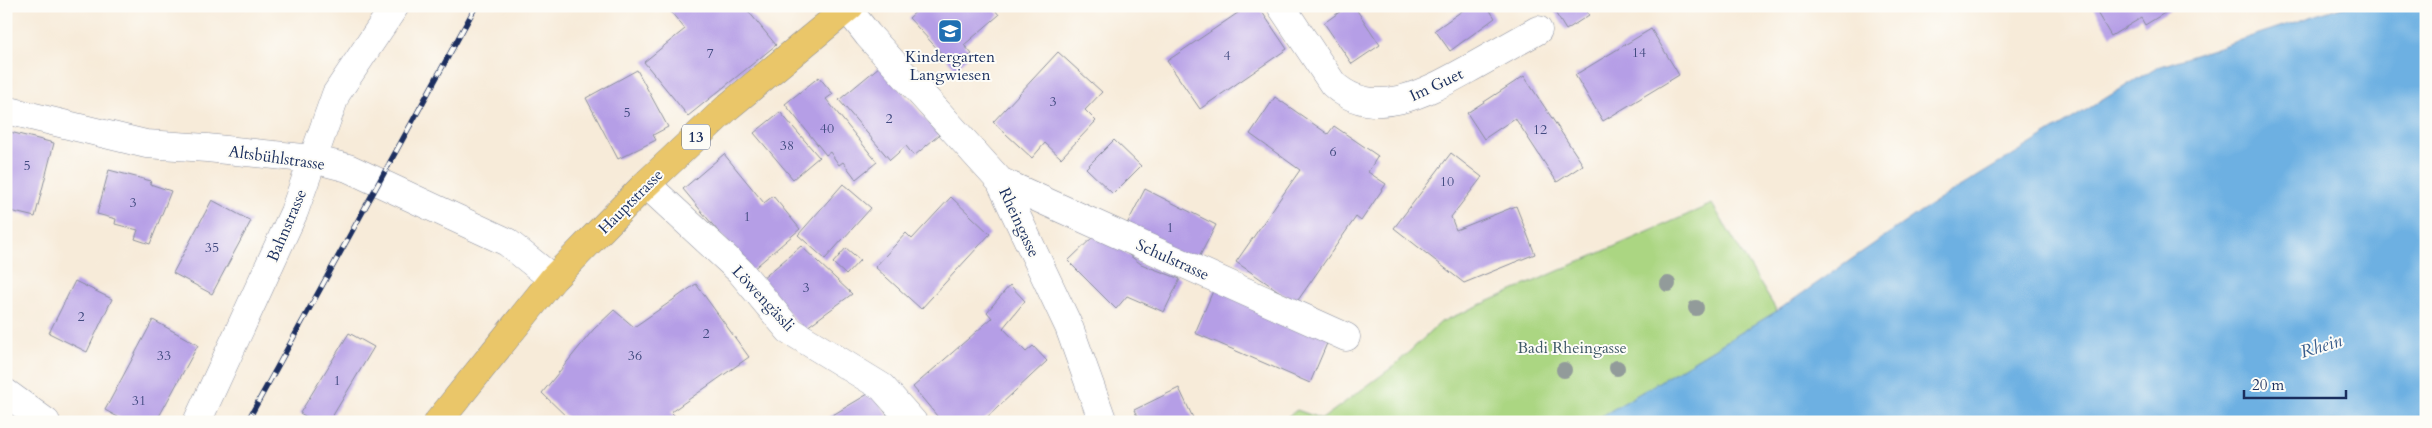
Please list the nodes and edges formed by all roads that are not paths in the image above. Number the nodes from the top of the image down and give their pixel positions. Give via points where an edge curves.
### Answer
1 (395, 6) edge
2 (1281, 6) edge
3 (848, 7) edge
4 (1538, 30) dead end
5 (6, 110) edge
6 (313, 159) junction
7 (1000, 181) junction
8 (646, 184) junction
9 (553, 279) junction
10 (1346, 337) dead end
11 (6, 393) edge
12 (46, 422) edge
13 (197, 422) edge
14 (438, 422) edge
15 (913, 422) edge
16 (1103, 422) edge

1 - 6 street, Bahnstrasse via 336,94
2 - 4 street, Im Guet via 1333,84 1343,93 1373,102 1410,98
3 - 7 street, Rheingasse via 868,35
3 - 8 main road, Hauptstrasse / 13 via 729,106
5 - 6 street, Altsbühlstrasse via 146,144
6 - 9 street, Altsbühlstrasse via 348,168 507,242
6 - 13 street, Bahnstrasse via 294,212
7 - 10 street, Schulstrasse
7 - 16 street, Rheingasse via 1069,327
8 - 9 main road, Hauptstrasse / 13
8 - 15 street, Löwengässli via 740,271 790,330 882,386
9 - 14 main road, Hauptstrasse / 13
11 - 12 street

